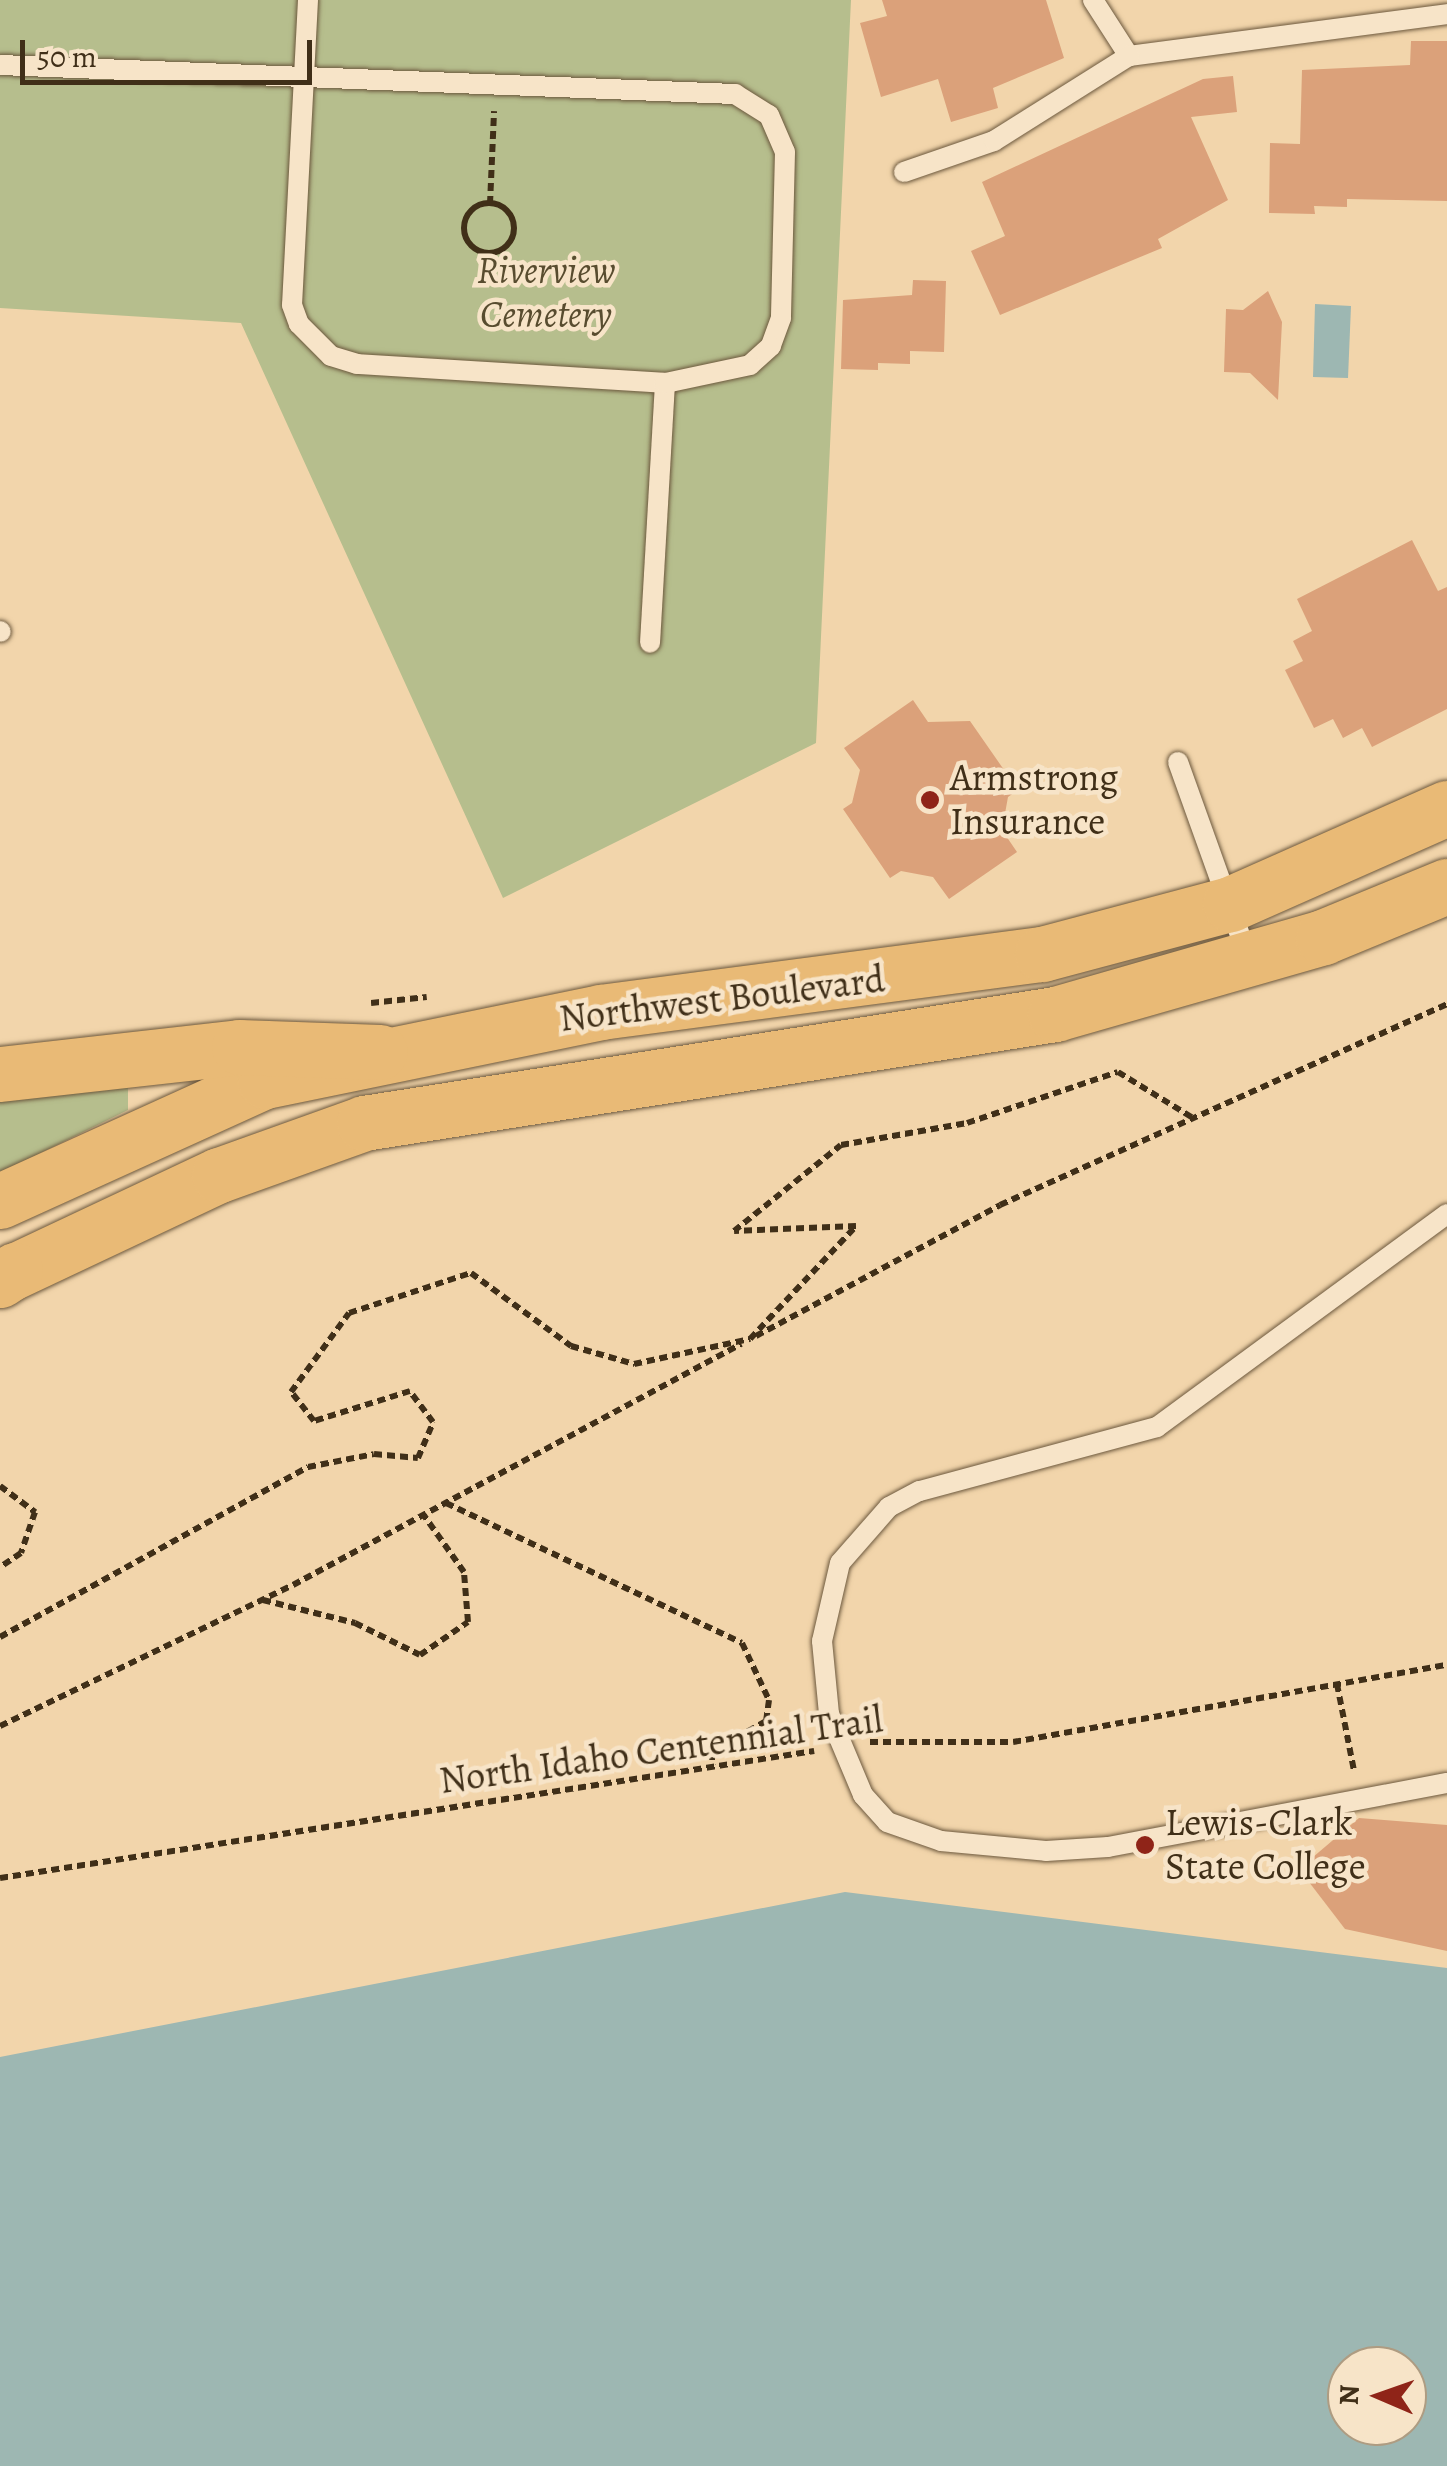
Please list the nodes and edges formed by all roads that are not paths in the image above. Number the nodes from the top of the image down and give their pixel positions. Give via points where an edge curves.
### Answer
1 (308, 0) edge
2 (1092, 0) edge
3 (1447, 14) edge
4 (1130, 56) junction
5 (0, 65) edge
6 (305, 73) junction
7 (904, 172) dead end
8 (665, 383) junction
9 (650, 643) dead end
10 (1178, 762) dead end
11 (1447, 808) edge
12 (1447, 886) edge
13 (1230, 904) junction
14 (1249, 960) junction
15 (380, 1052) junction
16 (0, 1074) edge
17 (0, 1200) edge
18 (1447, 1214) edge
19 (5, 1276) edge
20 (1447, 1782) edge

1 - 6 lane
2 - 4 lane
3 - 4 lane
4 - 7 lane via 994,141
5 - 6 lane
6 - 8 lane via 292,305 314,343 331,356 390,369
6 - 8 lane via 735,94 779,131 787,166 781,318 771,346 724,374
8 - 9 lane
10 - 13 lane
11 - 13 main road, Northwest Boulevard
12 - 14 main road, Northwest Boulevard
13 - 14 lane
13 - 15 main road, Northwest Boulevard via 1025,957 601,1012
14 - 19 main road, Northwest Boulevard via 1156,990 959,1032 364,1123 219,1175
15 - 16 main road via 238,1047
15 - 17 main road, Northwest Boulevard via 206,1103
18 - 20 lane via 1157,1427 919,1491 864,1528 840,1563 822,1641 822,1680 840,1747 863,1796 886,1822 941,1841 1046,1851 1108,1847

